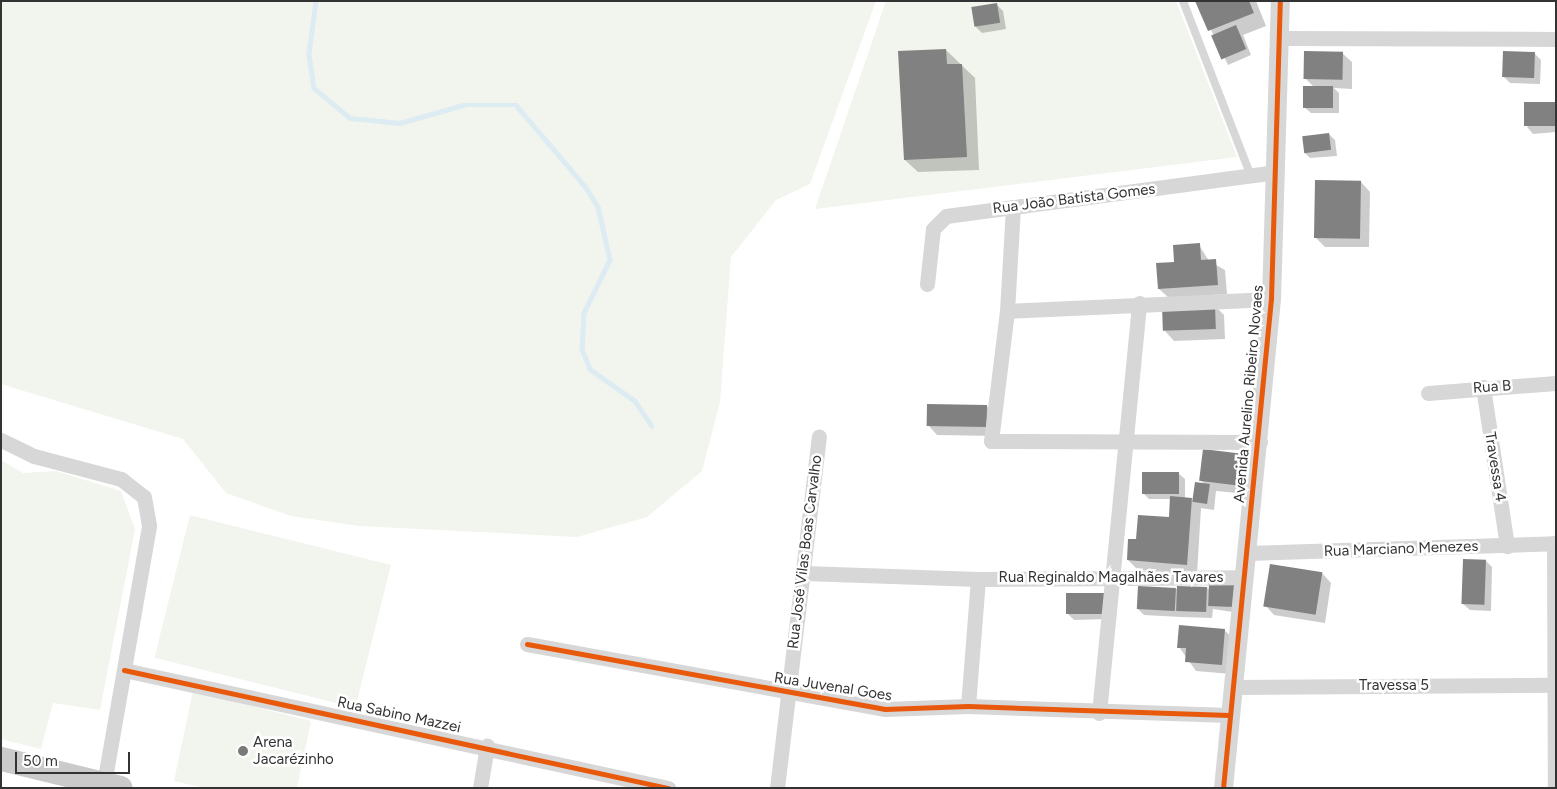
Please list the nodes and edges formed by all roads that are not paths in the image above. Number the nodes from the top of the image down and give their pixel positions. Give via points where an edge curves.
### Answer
1 (1184, 1) edge
2 (1280, 1) edge
3 (1279, 38) junction
4 (1556, 39) edge
5 (1275, 172) junction
6 (1251, 176) junction
7 (1013, 207) junction
8 (927, 284) dead end
9 (1271, 299) junction
10 (1139, 303) junction
11 (1007, 311) junction
12 (1556, 383) edge
13 (1483, 387) junction
14 (1428, 393) dead end
15 (819, 436) dead end
16 (1, 440) edge
17 (1260, 442) junction
18 (1123, 443) junction
19 (1555, 543) edge
20 (1507, 546) junction
21 (1246, 553) junction
22 (804, 573) junction
23 (1243, 577) junction
24 (978, 578) junction
25 (1114, 578) junction
26 (527, 644) dead end
27 (124, 670) junction
28 (1556, 685) edge
29 (1233, 687) junction
30 (788, 694) junction
31 (968, 706) junction
32 (1099, 713) junction
33 (1229, 715) junction
34 (487, 746) junction
35 (1, 759) edge
36 (113, 786) edge
37 (480, 788) edge
38 (668, 788) edge
39 (777, 788) edge
40 (1223, 788) edge
41 (1555, 788) edge

1 - 6 lane
2 - 3 street, Avenida Aurelino Ribeiro Novaes
3 - 4 street
3 - 5 street, Avenida Aurelino Ribeiro Novaes
5 - 6 street, Rua João Batista Gomes
5 - 9 street, Avenida Aurelino Ribeiro Novaes
6 - 7 street, Rua João Batista Gomes
7 - 8 street, Rua João Batista Gomes via 941,218 933,229
7 - 11 street
9 - 10 street
9 - 17 street, Avenida Aurelino Ribeiro Novaes
10 - 11 street
10 - 18 street
11 - 18 street via 990,440
12 - 13 street, Rua B
13 - 14 street, Rua B
13 - 20 street, Travessa 4
15 - 22 street, Rua José Vilas Boas Carvalho
16 - 27 street via 34,456 121,479 141,490 149,526
17 - 18 street
17 - 21 street, Avenida Aurelino Ribeiro Novaes
18 - 25 street
19 - 20 street, Rua Marciano Menezes
19 - 28 street
20 - 21 street, Rua Marciano Menezes
21 - 23 street, Avenida Aurelino Ribeiro Novaes
22 - 24 street, Rua Reginaldo Magalhães Tavares
22 - 30 street, Rua José Vilas Boas Carvalho
23 - 25 street, Rua Reginaldo Magalhães Tavares
23 - 29 street, Avenida Aurelino Ribeiro Novaes
24 - 25 street, Rua Reginaldo Magalhães Tavares
24 - 31 street
25 - 32 street
26 - 30 street, Rua Juvenal Goes
27 - 34 street, Rua Sabino Mazzei
27 - 36 street
28 - 29 street, Travessa 5
28 - 41 street
29 - 33 street, Avenida Aurelino Ribeiro Novaes
30 - 31 street, Rua Juvenal Goes via 885,709
30 - 39 street, Rua José Vilas Boas Carvalho
31 - 32 street, Rua Juvenal Goes
32 - 33 street, Rua Juvenal Goes
33 - 40 street, Avenida Aurelino Ribeiro Novaes
34 - 37 street
34 - 38 street, Rua Sabino Mazzei
35 - 36 main road

